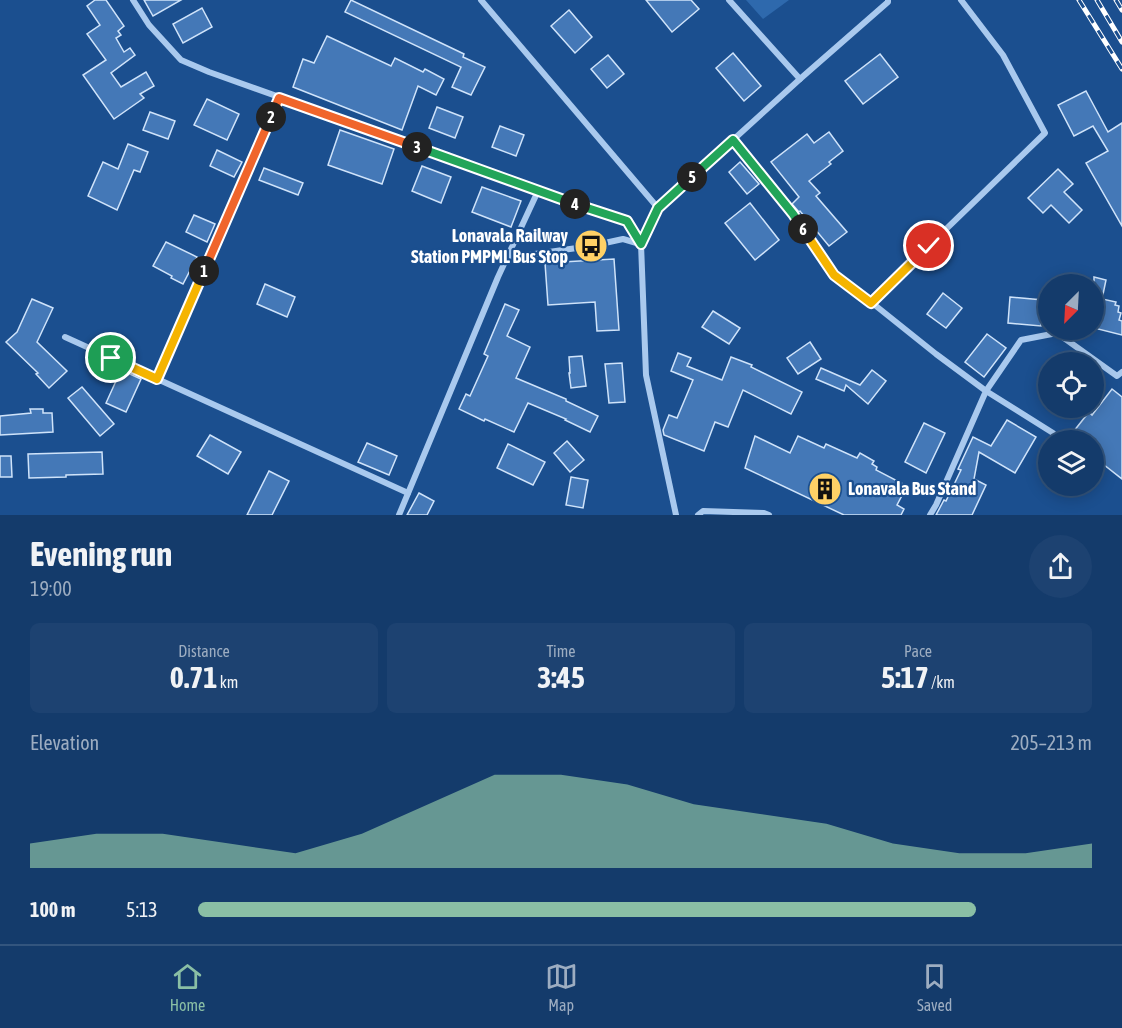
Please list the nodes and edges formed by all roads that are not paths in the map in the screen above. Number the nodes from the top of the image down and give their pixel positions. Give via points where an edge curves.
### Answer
1 (133, 0) edge
2 (481, 0) edge
3 (729, 0) edge
4 (961, 0) edge
5 (889, 1) edge
6 (800, 79) junction
7 (279, 98) junction
8 (733, 140) junction
9 (538, 191) junction
10 (658, 208) junction
11 (641, 244) junction
12 (507, 258) junction
13 (871, 303) junction
14 (65, 337) dead end
15 (1122, 372) edge
16 (157, 379) junction
17 (986, 391) junction
18 (1048, 430) edge
19 (408, 493) junction
20 (399, 515) edge
21 (676, 515) edge
22 (698, 515) edge
23 (769, 515) edge
24 (930, 515) edge

1 - 7 street via 149,25 181,60
2 - 10 street
3 - 6 street
4 - 13 street via 1003,55 1045,133
5 - 6 street
6 - 8 street
7 - 9 street
7 - 16 street
8 - 10 street
8 - 13 street via 793,214 834,275
9 - 11 street via 627,221
9 - 12 street
10 - 11 street
11 - 12 street via 623,240
11 - 21 street via 646,375
12 - 19 street
13 - 17 street
14 - 16 street
15 - 17 street via 1117,376 1057,333 1021,340
16 - 19 street
17 - 18 street
17 - 24 street
19 - 20 street
22 - 23 street via 704,511

